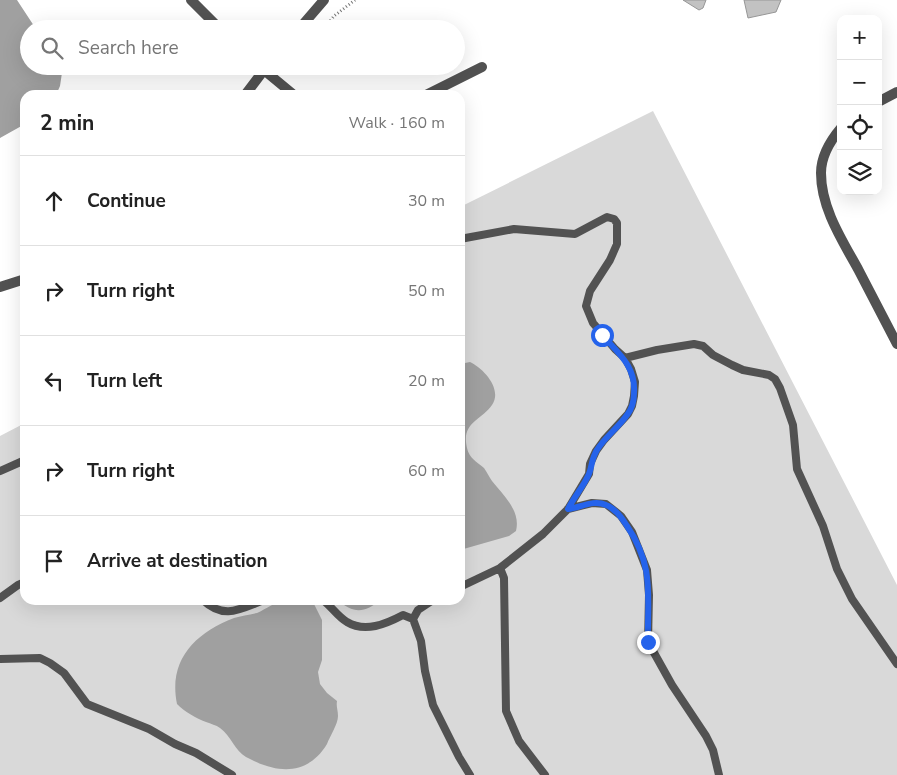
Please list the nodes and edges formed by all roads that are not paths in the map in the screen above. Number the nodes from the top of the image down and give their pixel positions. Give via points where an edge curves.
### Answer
1 (191, 0) edge
2 (324, 0) edge
3 (211, 20) edge
4 (307, 20) edge
5 (482, 67) dead end
6 (258, 75) edge
7 (271, 75) edge
8 (248, 90) edge
9 (288, 90) edge
10 (436, 90) edge
11 (897, 92) edge
12 (882, 100) edge
13 (837, 133) edge
14 (465, 238) edge
15 (20, 281) edge
16 (0, 287) edge
17 (897, 344) edge
18 (624, 358) junction
19 (20, 462) edge
20 (0, 471) edge
21 (568, 509) junction
22 (500, 568) junction
23 (20, 584) edge
24 (465, 585) edge
25 (0, 598) edge
26 (209, 605) edge
27 (249, 605) edge
28 (328, 605) edge
29 (426, 605) edge
30 (413, 618) junction
31 (0, 659) edge
32 (897, 664) edge
33 (232, 775) edge
34 (470, 775) edge
35 (546, 775) edge
36 (719, 775) edge

1 - 3 street
2 - 4 street
5 - 10 street
6 - 8 street
7 - 9 street
11 - 12 street
13 - 17 street via 827,146 821,172 826,205
14 - 18 lane via 514,229 574,234 601,218 614,220 617,223 617,244 590,291 586,306 593,323
15 - 16 street
18 - 21 lane via 634,382 632,406 596,451 590,464 590,474
18 - 32 lane via 694,344 703,346 732,366 775,379 793,425 797,469 823,526 837,569 852,600
19 - 20 lane
21 - 22 lane
21 - 36 lane via 592,503 606,504 621,516 632,532 647,570 650,595 648,642 706,736
22 - 24 lane
22 - 35 lane via 504,578 506,711 519,741
23 - 25 lane
26 - 27 lane via 229,612
28 - 30 lane via 345,621 356,626 376,626 404,615
29 - 30 lane
30 - 34 lane via 421,641 433,705
31 - 33 lane via 40,658 50,663 64,673 86,704 149,730

